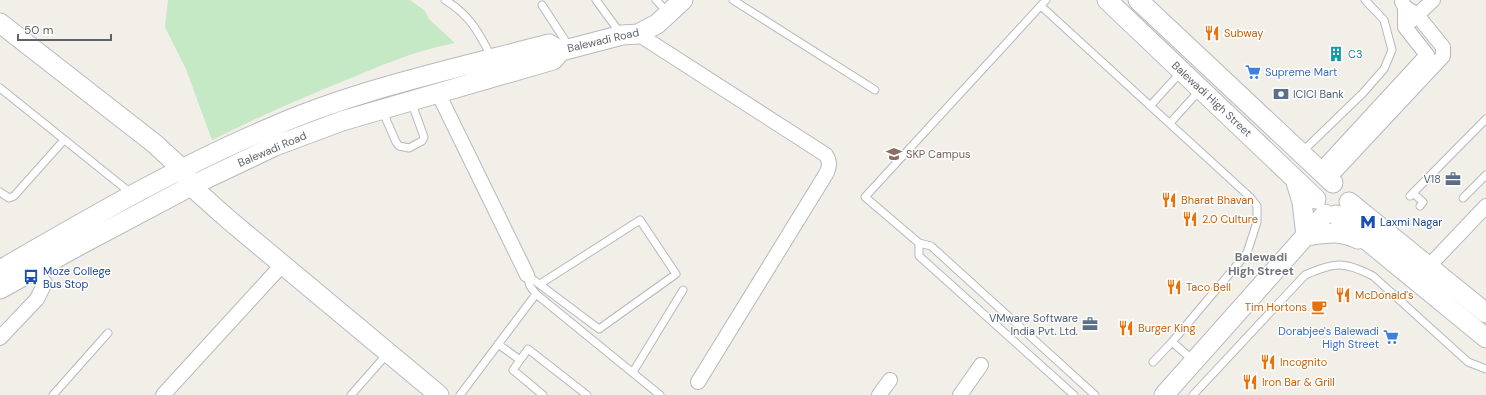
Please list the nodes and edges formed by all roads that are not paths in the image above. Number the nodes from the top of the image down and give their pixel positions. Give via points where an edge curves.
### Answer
1 (445, 0) edge
2 (596, 0) edge
3 (656, 0) edge
4 (683, 0) edge
5 (733, 0) edge
6 (1107, 0) edge
7 (1138, 0) edge
8 (1365, 0) edge
9 (1433, 0) edge
10 (1043, 3) edge
11 (1403, 4) edge
12 (542, 5) dead end
13 (669, 14) junction
14 (1417, 15) junction
15 (0, 23) edge
16 (1405, 27) junction
17 (630, 35) junction
18 (566, 49) junction
19 (1444, 51) junction
20 (1427, 55) junction
21 (492, 59) junction
22 (1182, 71) junction
23 (0, 88) edge
24 (1201, 88) junction
25 (875, 90) dead end
26 (438, 93) junction
27 (411, 101) junction
28 (1150, 106) junction
29 (382, 109) junction
30 (1486, 119) edge
31 (1170, 123) junction
32 (64, 140) junction
33 (1301, 153) junction
34 (182, 169) junction
35 (1293, 175) junction
36 (1486, 175) edge
37 (1328, 177) junction
38 (191, 186) junction
39 (0, 192) edge
40 (133, 196) junction
41 (1463, 198) dead end
42 (1420, 206) dead end
43 (1486, 206) edge
44 (1332, 208) junction
45 (1306, 236) junction
46 (919, 243) junction
47 (1372, 246) junction
48 (282, 265) junction
49 (1429, 266) junction
50 (0, 270) edge
51 (34, 270) junction
52 (527, 275) junction
53 (540, 284) junction
54 (0, 289) edge
55 (683, 290) dead end
56 (536, 294) junction
57 (1486, 313) edge
58 (108, 333) dead end
59 (0, 338) edge
60 (1486, 338) edge
61 (1172, 342) junction
62 (498, 344) junction
63 (388, 353) junction
64 (520, 360) junction
65 (1194, 361) junction
66 (1153, 362) dead end
67 (981, 365) dead end
68 (1486, 369) edge
69 (633, 372) junction
70 (890, 380) dead end
71 (698, 382) dead end
72 (52, 395) edge
73 (163, 395) edge
74 (351, 395) edge
75 (439, 395) edge
76 (460, 395) edge
77 (543, 395) edge
78 (587, 395) edge
79 (660, 395) edge
80 (879, 395) edge
81 (960, 395) edge
82 (1074, 395) edge
83 (1095, 395) edge
84 (1164, 395) edge
85 (1193, 395) edge

1 - 21 lane via 459,8 476,28
2 - 17 lane
3 - 13 lane
4 - 13 street, Balewadi Road
5 - 25 lane
6 - 22 street, Balewadi High Street
7 - 33 street, Balewadi High Street
8 - 33 lane via 1384,20 1392,50 1384,69
9 - 14 street
10 - 28 lane
10 - 46 lane via 865,197
11 - 14 street
11 - 16 street
12 - 18 lane
13 - 17 street, Balewadi Road via 657,24
14 - 16 street
14 - 19 street
15 - 34 street via 155,144
16 - 20 street
17 - 18 street, Balewadi Road
17 - 71 street via 826,154 829,160 830,167 826,174
18 - 21 street, Balewadi Road via 549,44
18 - 26 street, Balewadi Road via 552,60
19 - 20 street
19 - 37 street via 1443,56 1430,71
20 - 37 street
21 - 34 street, Balewadi Road via 327,105 272,126
22 - 24 street, Balewadi High Street
22 - 28 lane
23 - 32 lane
24 - 31 lane
24 - 35 street, Balewadi High Street
26 - 27 street, Balewadi Road
26 - 52 street
27 - 29 street, Balewadi Road
27 - 29 lane via 424,137 422,141 409,148 399,146 396,142
28 - 31 lane
29 - 38 street, Balewadi Road via 275,146
30 - 42 lane via 1411,195 1423,202
31 - 61 lane via 1250,197 1257,206 1258,222 1247,253
32 - 39 lane via 14,196 9,198
32 - 40 lane
33 - 37 street, Balewadi High Street
34 - 38 street
34 - 40 street, Balewadi Road
35 - 44 street, Balewadi High Street
35 - 45 street via 1302,202
36 - 41 lane
37 - 44 street via 1320,189
37 - 44 street, Balewadi High Street via 1345,189
38 - 48 street
38 - 51 street, Balewadi Road
40 - 50 street, Balewadi Road
43 - 49 street
44 - 45 street
44 - 47 street, Balewadi High Street
44 - 49 street, Balewadi High Street
45 - 47 street via 1343,232
45 - 65 street
46 - 82 lane via 919,256
46 - 83 lane via 931,246
47 - 60 street, Balewadi High Street
48 - 63 street
48 - 73 street
49 - 57 street, Balewadi High Street
51 - 54 street, Balewadi Road
51 - 59 street via 44,283 37,299
52 - 53 lane
52 - 56 lane
53 - 53 lane via 560,302 599,329 676,274 640,220
55 - 69 lane
56 - 62 lane
56 - 69 lane
58 - 72 lane
61 - 65 lane
61 - 66 lane
62 - 64 lane
62 - 76 lane
63 - 74 lane
63 - 75 street
64 - 77 lane via 513,370
64 - 78 lane via 528,349
65 - 84 street
67 - 81 street
68 - 85 lane via 1468,362 1373,276 1354,266 1336,264 1305,275
69 - 79 lane
70 - 80 street

